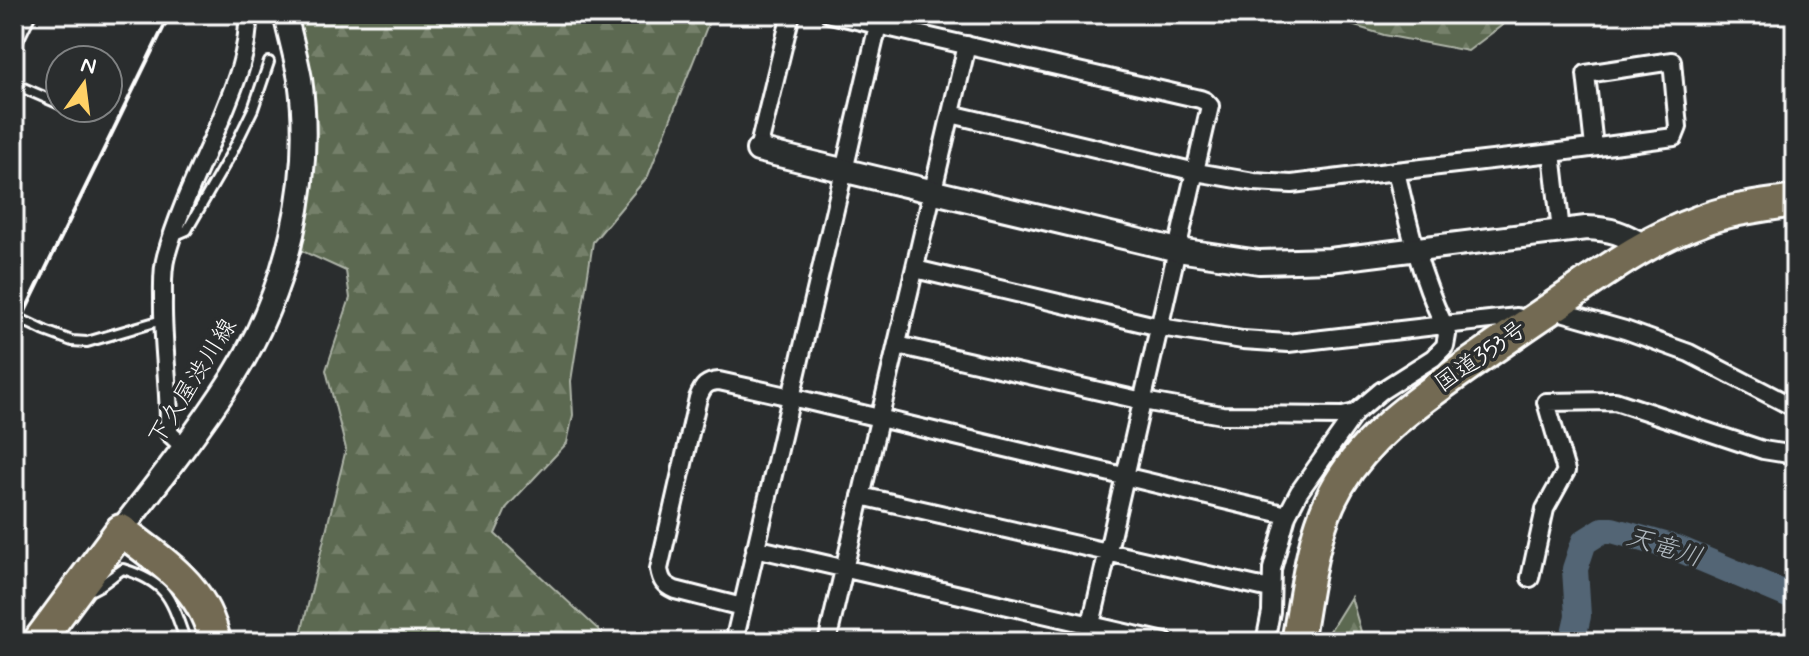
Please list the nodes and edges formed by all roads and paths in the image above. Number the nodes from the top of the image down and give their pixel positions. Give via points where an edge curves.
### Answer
1 (31, 14) edge
2 (248, 14) edge
3 (285, 14) edge
4 (791, 14) edge
5 (830, 14) edge
6 (878, 25) junction
7 (967, 45) junction
8 (14, 49) edge
9 (269, 62) dead end
10 (14, 84) edge
11 (44, 97) edge
12 (951, 114) junction
13 (1594, 147) junction
14 (758, 150) joint
15 (1552, 153) junction
16 (1396, 171) junction
17 (843, 172) junction
18 (1196, 172) junction
19 (933, 193) junction
20 (1795, 201) edge
21 (1561, 231) junction
22 (173, 236) junction
23 (1644, 246) junction
24 (1178, 250) junction
25 (1414, 250) junction
26 (915, 269) junction
27 (1543, 314) junction
28 (14, 316) edge
29 (162, 320) junction
30 (1444, 325) junction
31 (1160, 327) junction
32 (897, 345) junction
33 (791, 397) junction
34 (1143, 401) junction
35 (1795, 408) edge
36 (1355, 413) junction
37 (879, 419) junction
38 (185, 448) junction
39 (1795, 455) edge
40 (1125, 476) junction
41 (861, 496) junction
42 (1287, 515) junction
43 (121, 530) junction
44 (755, 548) junction
45 (1108, 551) junction
46 (844, 569) junction
47 (1530, 578) dead end
48 (1270, 589) junction
49 (72, 597) junction
50 (742, 607) junction
51 (1091, 625) junction
52 (830, 641) edge
53 (38, 642) edge
54 (186, 642) edge
55 (215, 642) edge
56 (734, 642) edge
57 (1087, 642) edge
58 (1165, 642) edge
59 (1265, 642) edge
60 (1297, 642) edge

1 - 8 lane
2 - 22 street via 241,70
3 - 38 street, 下久屋渋川線 via 302,108 303,158 294,228 254,338
4 - 14 street
5 - 6 street
6 - 7 street
6 - 17 street
7 - 12 street
7 - 18 street via 1205,101 1210,112
9 - 22 lane via 232,152 187,230
10 - 11 lane
12 - 18 street
12 - 19 street
13 - 13 street via 1674,137 1678,127 1672,61 1586,74
13 - 15 street
14 - 17 street
15 - 16 street
15 - 21 street
16 - 18 street via 1292,184
16 - 25 street
17 - 19 street
17 - 33 street
18 - 24 street
19 - 24 street
19 - 26 street
20 - 23 highway, 国道353号 via 1700,220
21 - 23 street via 1608,229
21 - 25 street
22 - 29 street via 163,274
23 - 27 highway, 国道353号
24 - 25 street via 1259,262
24 - 31 street
25 - 30 street
26 - 31 street
26 - 32 street
27 - 30 street
27 - 35 street via 1565,313 1689,353
27 - 60 highway, 国道353号 via 1416,403 1353,462 1319,532
28 - 29 lane, bridge via 72,341 87,342
29 - 38 street via 169,433
30 - 31 street via 1288,343
30 - 36 street via 1445,346 1433,358
31 - 34 street
32 - 34 street
32 - 37 street
33 - 37 street
33 - 44 street
33 - 50 street via 709,381 698,398 659,569 661,580 675,590
34 - 36 street via 1222,415
34 - 40 street
36 - 42 street
37 - 40 street
37 - 41 street
38 - 43 street, 下久屋渋川線
39 - 47 street via 1763,450 1615,401 1546,402 1566,471 1545,509
40 - 42 street
40 - 45 street
41 - 45 street
41 - 46 street
42 - 48 street
43 - 49 highway
43 - 55 highway via 186,582 206,614
44 - 46 street
44 - 50 street
45 - 48 street
45 - 51 street
46 - 51 street
46 - 52 street
48 - 59 street
49 - 53 highway
49 - 54 lane via 101,588 123,569 143,575 166,593
50 - 56 street
51 - 57 street
51 - 58 street

